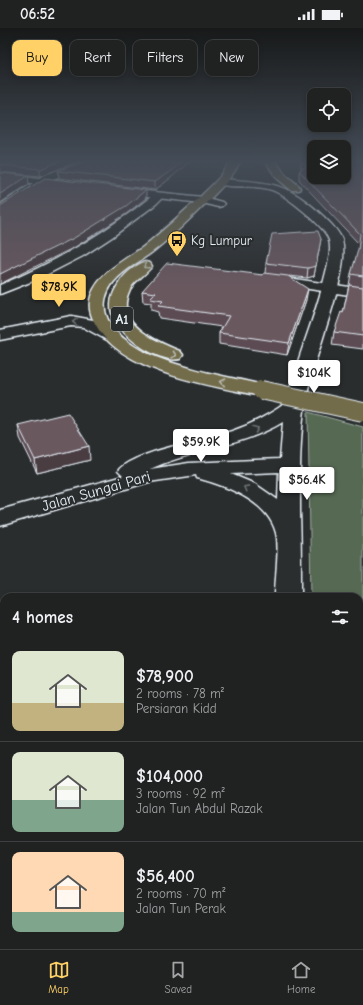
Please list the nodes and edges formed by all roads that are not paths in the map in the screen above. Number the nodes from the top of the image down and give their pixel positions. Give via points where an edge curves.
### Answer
1 (10, 203) edge
2 (146, 203) edge
3 (200, 203) edge
4 (209, 203) edge
5 (299, 203) edge
6 (307, 203) edge
7 (218, 204) joint
8 (0, 210) edge
9 (312, 212) junction
10 (250, 278) edge
11 (329, 288) junction
12 (0, 290) edge
13 (363, 293) edge
14 (0, 335) edge
15 (111, 336) junction
16 (265, 384) junction
17 (363, 398) edge
18 (295, 406) junction
19 (363, 412) edge
20 (290, 465) junction
21 (189, 470) junction
22 (90, 493) junction
23 (0, 518) edge
24 (289, 537) junction
25 (283, 593) edge

1 - 8 main road
2 - 12 main road via 132,217 84,251
3 - 15 main road, A1 via 165,236 112,275 104,284 96,302 97,313
4 - 7 main road
5 - 9 main road
6 - 9 main road
7 -> 16 main road, A1 via 183,239 128,281 119,294 119,315 136,335 168,353
9 - 11 main road via 329,230 336,246
10 - 11 main road
11 - 13 main road
11 - 18 main road
15 -> 14 main road via 87,323 71,321
16 -> 15 main road, A1 via 198,376 156,363 123,346
16 - 17 main road, A1
16 - 19 main road, A1, bridge
18 - 20 main road
22 -> 18 main road via 147,461 256,429
20 - 21 main road, Jalan Sungai Pari
20 - 24 main road
21 - 22 main road, Jalan Sungai Pari via 135,479
24 -> 21 main road via 280,518 266,502 247,488 224,478
22 - 23 main road, Jalan Sungai Pari
24 - 25 main road

